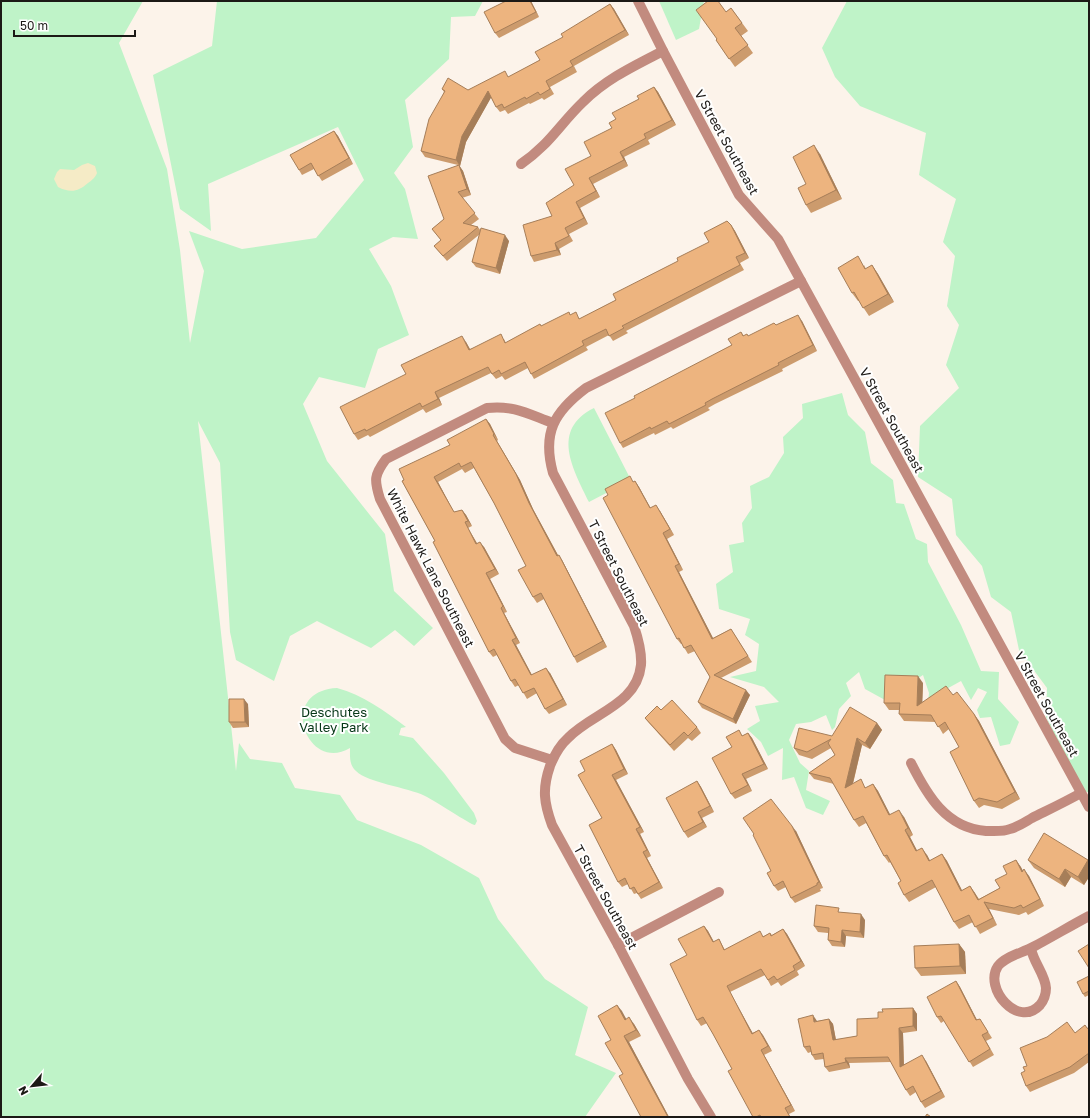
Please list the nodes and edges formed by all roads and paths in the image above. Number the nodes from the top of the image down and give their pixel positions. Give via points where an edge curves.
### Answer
1 (638, 1) edge
2 (663, 51) junction
3 (521, 164) dead end
4 (801, 281) junction
5 (553, 423) junction
6 (552, 760) junction
7 (911, 763) dead end
8 (1081, 793) junction
9 (1089, 807) edge
10 (719, 892) dead end
11 (1089, 916) edge
12 (618, 945) junction
13 (1031, 948) junction
14 (710, 1117) edge

1 - 2 street, V Street Southeast
2 - 3 street via 612,77 598,88 545,145
2 - 4 street, V Street Southeast via 739,195 778,239
4 - 5 street, T Street Southeast via 586,388 572,398
4 - 8 street, V Street Southeast
5 - 6 street, T Street Southeast via 548,438 548,456 553,474 634,626 640,646 641,665 636,681 626,695 613,707 568,737
5 - 6 street, White Hawk Lane Southeast via 515,408 487,408 386,459 378,470 375,482 380,499 505,739 515,748
6 - 12 street, T Street Southeast via 545,780 545,805 552,825
7 - 8 street via 935,804 962,826 977,830 1010,830
8 - 9 street, V Street Southeast
10 - 12 street
11 - 13 street
12 - 14 street, T Street Southeast
13 - 13 street via 1003,961 996,970 995,984 1004,1002 1013,1010 1023,1012 1038,1007 1046,994 1045,983 1033,959

